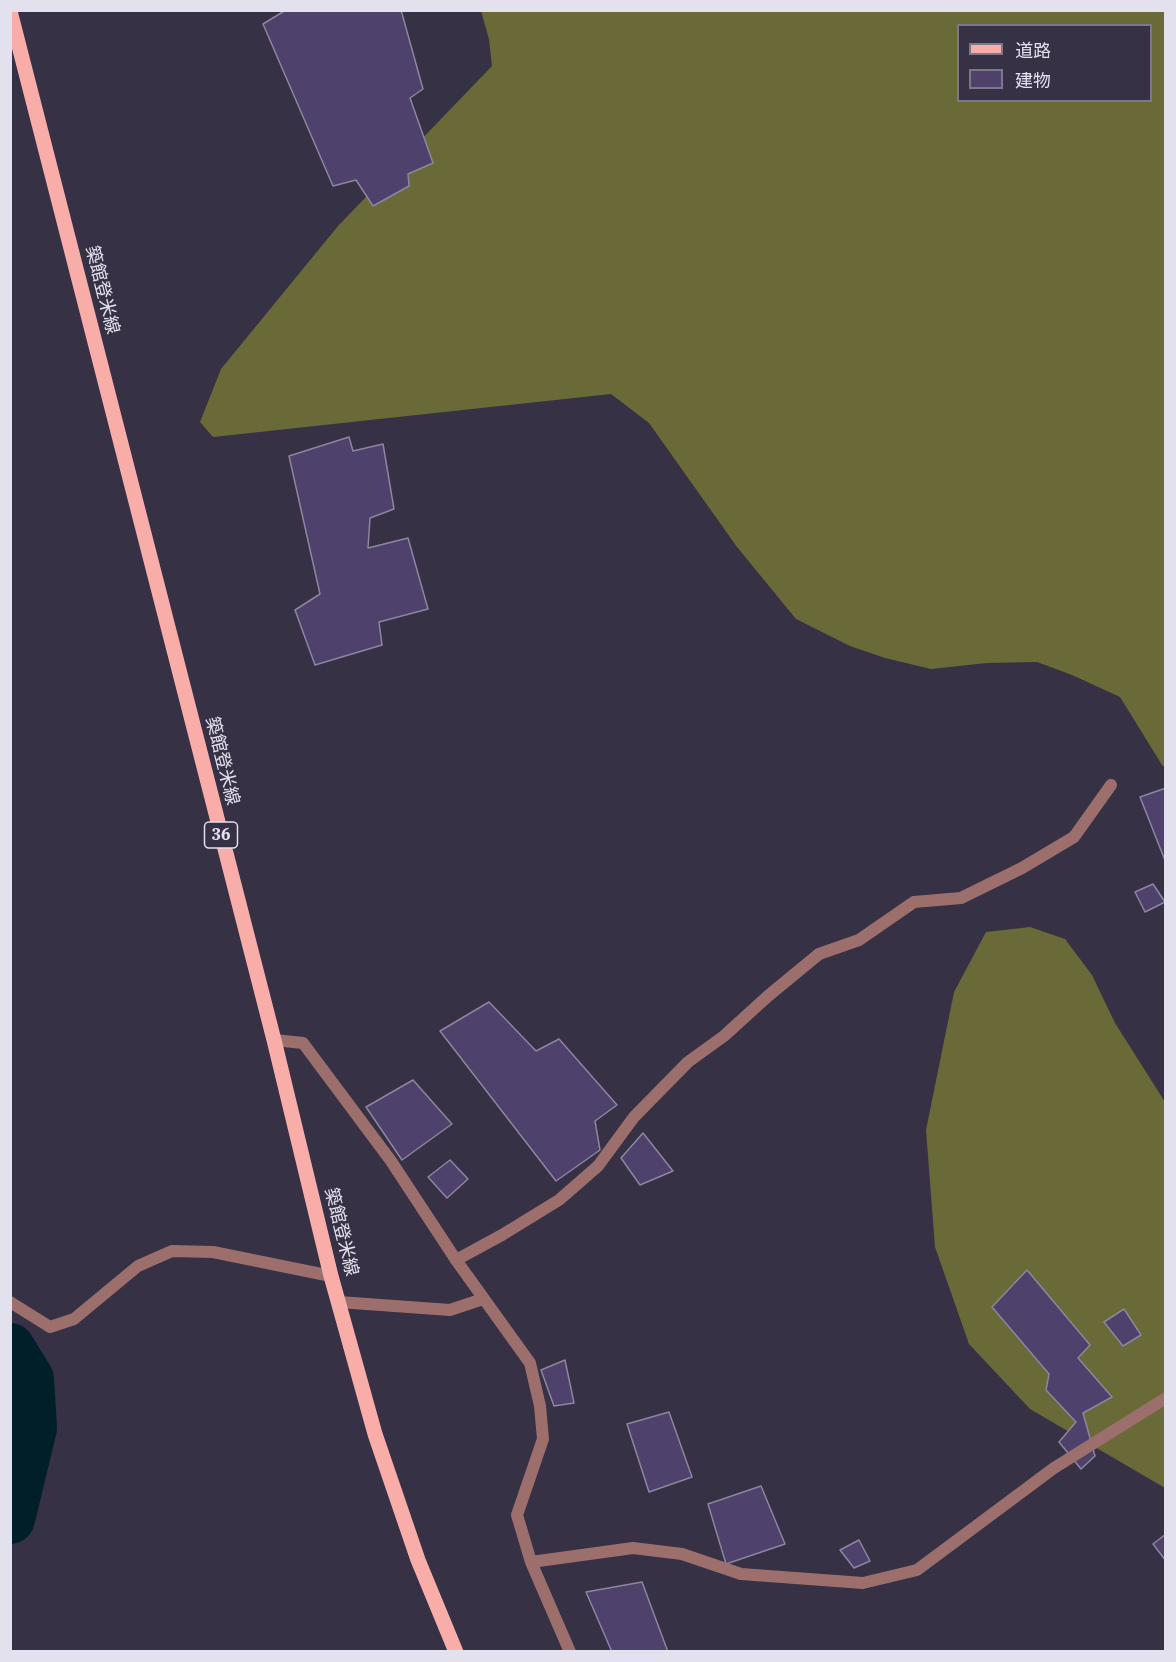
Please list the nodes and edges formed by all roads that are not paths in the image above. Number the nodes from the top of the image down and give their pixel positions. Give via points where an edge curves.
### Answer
1 (10, 11) edge
2 (1111, 785) dead end
3 (274, 1040) junction
4 (456, 1260) junction
5 (331, 1276) junction
6 (483, 1299) junction
7 (10, 1302) edge
8 (339, 1302) junction
9 (1166, 1398) edge
10 (531, 1562) junction
11 (456, 1652) edge
12 (570, 1652) edge

1 - 3 main road, 築館登米線 / 36
2 - 4 street via 1074,837 1022,868 961,898 914,902 859,940 819,954 688,1062 634,1117 598,1166 567,1193
3 - 4 street via 303,1043 391,1161
3 - 5 main road, 築館登米線 / 36
4 - 6 street
5 - 7 street via 213,1252 172,1251 138,1266 74,1319 50,1327
5 - 8 main road, 築館登米線 / 36
6 - 8 street via 450,1310
6 - 10 street via 530,1363 540,1406 543,1439 517,1515
8 - 11 main road, 築館登米線 / 36 via 386,1466 418,1560
9 - 10 street via 1054,1468 917,1570 862,1583 741,1574 682,1554 633,1548
10 - 12 street

